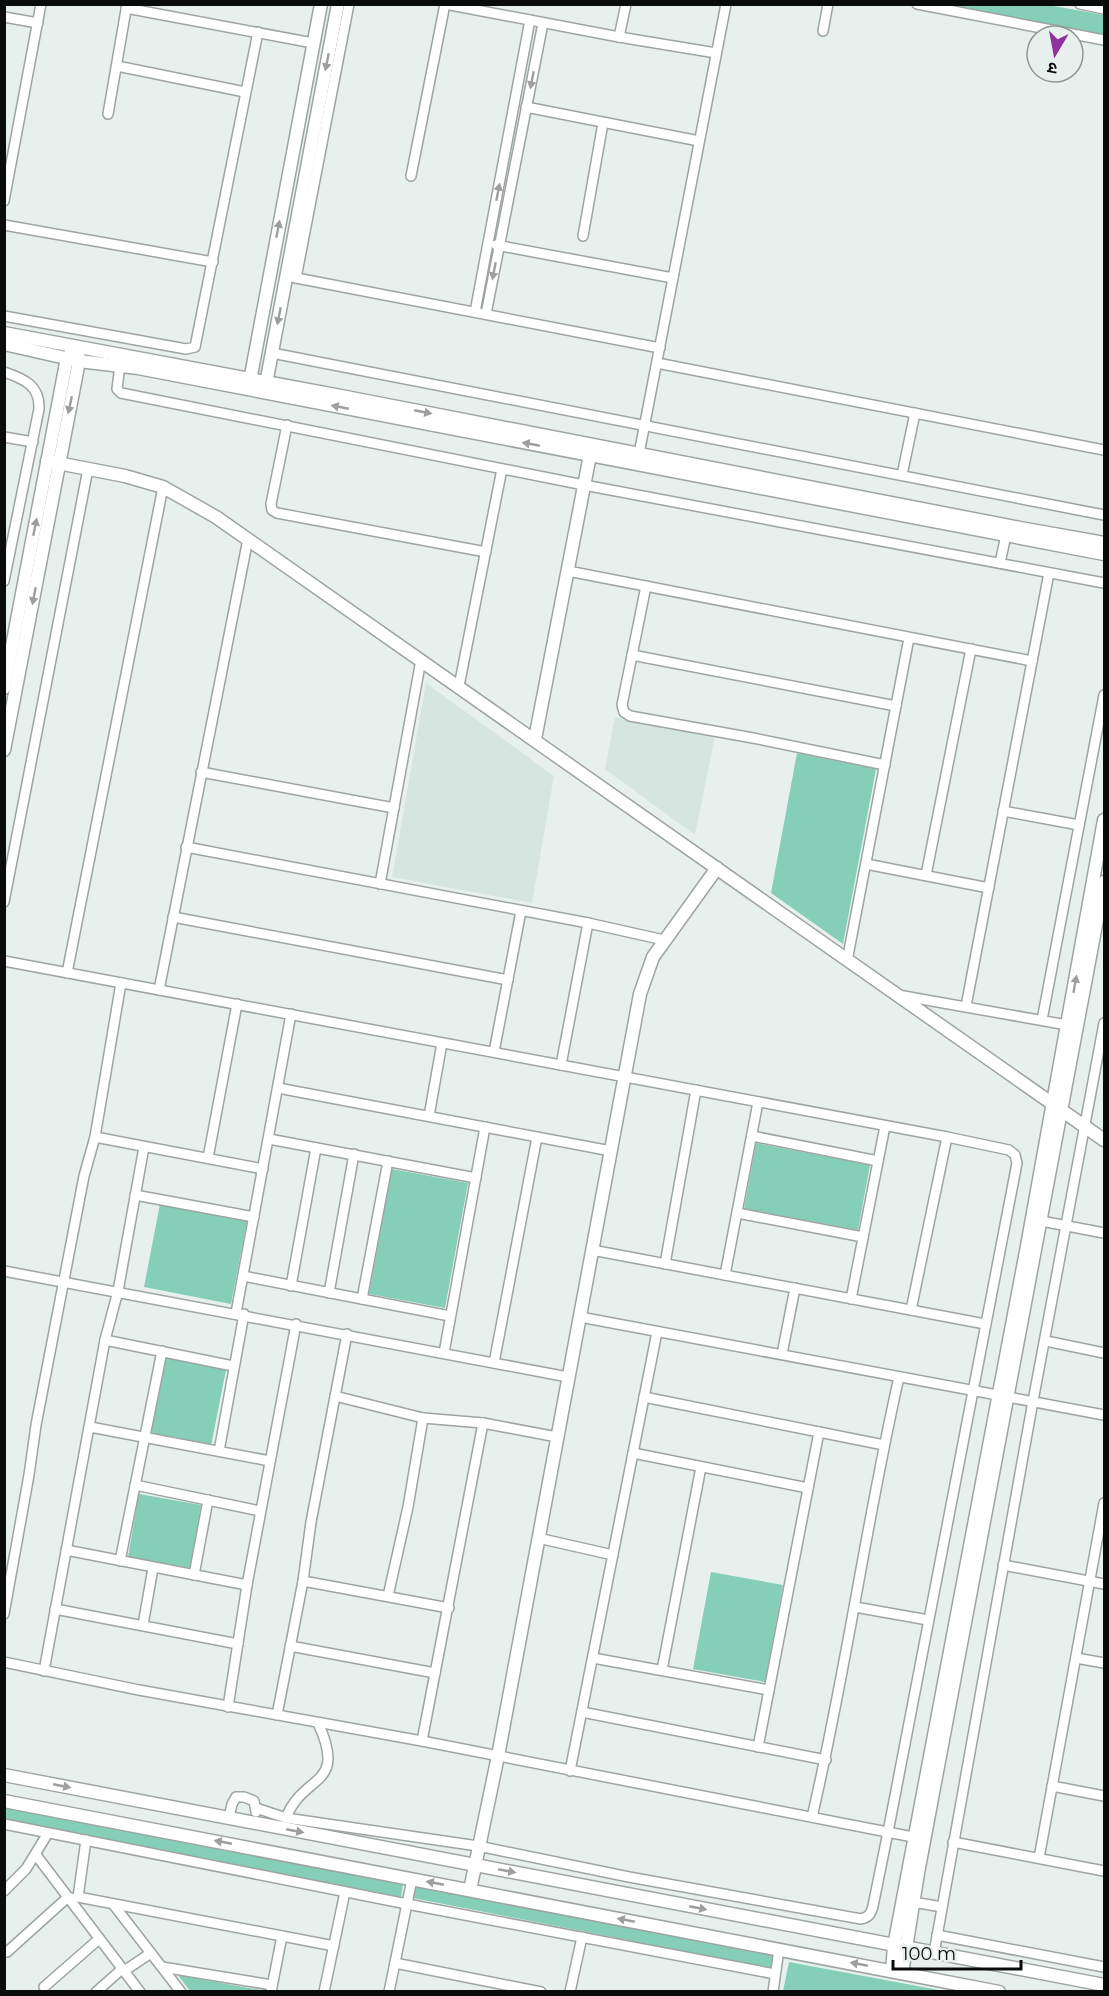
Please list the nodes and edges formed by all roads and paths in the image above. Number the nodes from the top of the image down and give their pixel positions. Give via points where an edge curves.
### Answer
1 (41, 4) edge
2 (321, 4) edge
3 (338, 4) edge
4 (349, 4) edge
5 (445, 4) edge
6 (626, 4) edge
7 (726, 4) edge
8 (828, 4) edge
9 (917, 4) edge
10 (1080, 4) edge
11 (126, 6) edge
12 (1104, 9) edge
13 (4, 17) edge
14 (530, 20) junction
15 (543, 23) junction
16 (38, 24) junction
17 (823, 31) dead end
18 (258, 33) junction
19 (619, 37) junction
20 (1104, 40) edge
21 (313, 43) junction
22 (716, 53) junction
23 (117, 66) junction
24 (245, 92) junction
25 (526, 107) junction
26 (108, 114) dead end
27 (603, 123) junction
28 (699, 141) junction
29 (291, 165) junction
30 (312, 168) junction
31 (411, 176) dead end
32 (4, 201) edge
33 (4, 225) edge
34 (583, 236) dead end
35 (488, 244) junction
36 (499, 246) junction
37 (213, 262) junction
38 (291, 277) junction
39 (673, 278) junction
40 (475, 312) junction
41 (486, 314) junction
42 (4, 316) edge
43 (4, 333) edge
44 (4, 344) edge
45 (76, 347) junction
46 (660, 348) junction
47 (272, 353) junction
48 (73, 359) junction
49 (657, 363) junction
50 (120, 365) junction
51 (4, 372) edge
52 (249, 385) junction
53 (265, 388) junction
54 (915, 413) junction
55 (287, 425) junction
56 (646, 425) junction
57 (4, 436) edge
58 (33, 442) junction
59 (1104, 450) edge
60 (590, 455) junction
61 (638, 459) junction
62 (53, 462) junction
63 (88, 469) junction
64 (502, 469) junction
65 (902, 475) junction
66 (584, 485) junction
67 (163, 487) junction
68 (1104, 515) edge
69 (1006, 535) junction
70 (248, 539) junction
71 (1104, 543) edge
72 (486, 552) junction
73 (1104, 554) edge
74 (1000, 563) junction
75 (568, 571) junction
76 (1049, 573) junction
77 (4, 581) edge
78 (1104, 583) edge
79 (646, 586) junction
80 (909, 638) junction
81 (971, 649) junction
82 (632, 655) junction
83 (421, 660) junction
84 (1032, 661) junction
85 (459, 686) junction
86 (4, 688) edge
87 (1104, 695) edge
88 (896, 706) junction
89 (535, 739) junction
90 (5, 750) edge
91 (885, 765) junction
92 (201, 772) junction
93 (394, 808) junction
94 (1004, 811) junction
95 (1104, 820) edge
96 (1079, 825) junction
97 (186, 848) junction
98 (866, 864) junction
99 (717, 868) junction
100 (926, 875) junction
101 (1104, 882) edge
102 (380, 884) junction
103 (989, 888) junction
104 (4, 902) edge
105 (521, 911) junction
106 (173, 917) junction
107 (588, 924) junction
108 (664, 940) junction
109 (847, 960) junction
110 (4, 961) edge
111 (67, 974) junction
112 (508, 980) junction
113 (121, 983) junction
114 (159, 990) junction
115 (895, 994) junction
116 (237, 1004) junction
117 (966, 1006) junction
118 (291, 1014) junction
119 (1042, 1020) junction
120 (1104, 1023) edge
121 (1067, 1025) junction
122 (1069, 1042) junction
123 (442, 1043) junction
124 (494, 1052) junction
125 (561, 1065) junction
126 (625, 1077) junction
127 (278, 1088) junction
128 (696, 1090) junction
129 (758, 1102) junction
130 (1057, 1108) junction
131 (429, 1116) junction
132 (885, 1126) junction
133 (485, 1127) junction
134 (1085, 1127) junction
135 (752, 1136) junction
136 (94, 1137) junction
137 (537, 1137) junction
138 (947, 1137) junction
139 (269, 1139) junction
140 (1104, 1140) edge
141 (144, 1147) junction
142 (316, 1148) junction
143 (611, 1151) junction
144 (354, 1154) junction
145 (208, 1158) junction
146 (388, 1161) junction
147 (878, 1161) junction
148 (263, 1169) junction
149 (476, 1178) junction
150 (135, 1195) junction
151 (737, 1213) junction
152 (254, 1217) junction
153 (1036, 1220) junction
154 (1067, 1226) junction
155 (1104, 1233) edge
156 (863, 1237) junction
157 (592, 1250) junction
158 (665, 1264) junction
159 (4, 1271) edge
160 (725, 1275) junction
161 (243, 1276) junction
162 (65, 1283) junction
163 (291, 1286) junction
164 (795, 1288) junction
165 (118, 1291) junction
166 (329, 1293) junction
167 (363, 1299) junction
168 (851, 1299) junction
169 (911, 1310) junction
170 (240, 1314) junction
171 (450, 1316) junction
172 (580, 1317) junction
173 (296, 1324) junction
174 (985, 1324) junction
175 (657, 1332) junction
176 (347, 1334) junction
177 (105, 1340) junction
178 (1046, 1341) junction
179 (162, 1351) junction
180 (444, 1353) junction
181 (1104, 1353) edge
182 (782, 1354) junction
183 (494, 1363) junction
184 (233, 1366) junction
185 (568, 1377) junction
186 (899, 1377) junction
187 (972, 1390) junction
188 (1003, 1395) junction
189 (335, 1396) junction
190 (644, 1396) junction
191 (1034, 1401) junction
192 (1104, 1415) edge
193 (423, 1418) junction
194 (483, 1424) junction
195 (90, 1427) junction
196 (819, 1432) junction
197 (145, 1437) junction
198 (557, 1437) junction
199 (884, 1445) junction
200 (219, 1451) junction
201 (633, 1453) junction
202 (270, 1461) junction
203 (701, 1467) junction
204 (135, 1485) junction
205 (808, 1488) junction
206 (208, 1500) junction
207 (1104, 1503) edge
208 (261, 1511) junction
209 (538, 1539) junction
210 (66, 1550) junction
211 (613, 1554) junction
212 (120, 1561) junction
213 (1003, 1565) junction
214 (153, 1568) junction
215 (194, 1575) junction
216 (303, 1581) junction
217 (1090, 1581) junction
218 (1104, 1584) edge
219 (247, 1585) junction
220 (388, 1596) junction
221 (855, 1607) junction
222 (449, 1608) junction
223 (55, 1609) junction
224 (4, 1614) edge
225 (928, 1620) junction
226 (143, 1625) junction
227 (238, 1644) junction
228 (290, 1646) junction
229 (593, 1658) junction
230 (1076, 1658) junction
231 (4, 1662) edge
232 (1104, 1663) edge
233 (662, 1670) junction
234 (44, 1671) junction
235 (435, 1673) junction
236 (769, 1690) junction
237 (228, 1707) junction
238 (582, 1712) junction
239 (277, 1715) junction
240 (318, 1723) junction
241 (422, 1741) junction
242 (758, 1747) junction
243 (498, 1756) junction
244 (826, 1760) junction
245 (570, 1771) junction
246 (4, 1775) edge
247 (1052, 1786) junction
248 (1104, 1796) edge
249 (4, 1801) edge
250 (256, 1808) junction
251 (812, 1817) junction
252 (229, 1818) junction
253 (286, 1818) junction
254 (254, 1823) junction
255 (4, 1824) edge
256 (888, 1832) junction
257 (48, 1833) junction
258 (920, 1838) junction
259 (86, 1840) junction
260 (953, 1842) junction
261 (478, 1846) junction
262 (36, 1855) junction
263 (1039, 1858) junction
264 (474, 1865) junction
265 (1104, 1870) edge
266 (412, 1878) junction
267 (470, 1890) junction
268 (4, 1891) edge
269 (345, 1892) junction
270 (78, 1897) junction
271 (67, 1898) junction
272 (913, 1902) junction
273 (113, 1904) junction
274 (407, 1904) junction
275 (942, 1907) junction
276 (937, 1935) junction
277 (282, 1936) junction
278 (582, 1938) junction
279 (99, 1940) junction
280 (334, 1946) junction
281 (900, 1947) junction
282 (779, 1949) junction
283 (7, 1952) dead end
284 (151, 1953) junction
285 (934, 1953) junction
286 (395, 1963) junction
287 (162, 1967) junction
288 (1104, 1967) edge
289 (123, 1970) junction
290 (897, 1972) junction
291 (775, 1974) junction
292 (1104, 1985) edge
293 (44, 1987) dead end
294 (272, 1988) edge
295 (518, 1989) edge
296 (96, 1992) edge
297 (140, 1992) edge
298 (181, 1992) edge
299 (324, 1992) edge
300 (389, 1992) edge
301 (541, 1992) edge
302 (570, 1992) edge
303 (773, 1992) edge
304 (999, 1992) edge

1 - 16 street
2 - 21 street
3 -> 30 street
4 - 30 street
5 - 14 street
5 - 31 street
6 - 19 street
7 - 22 street
8 - 17 street
9 - 20 street
10 - 12 street
11 - 18 street
11 - 23 street
13 - 16 street
14 - 15 street
35 -> 14 street
15 - 19 street
15 -> 25 street
16 - 32 street
18 - 21 street
18 - 24 street
19 - 22 street
21 - 29 street
22 - 28 street
23 - 24 street
23 - 26 street
24 - 37 street
25 - 27 street
25 - 36 street
27 - 28 street
27 - 34 street
28 - 39 street
29 - 30 street
52 -> 29 street
30 - 38 street
33 - 37 street
35 - 36 street
35 - 40 street
36 - 39 street
36 -> 41 street
37 - 42 street via 197,344 191,348
38 - 40 street
38 -> 47 street
39 - 46 street
40 - 41 street
41 - 46 street
43 - 45 street
44 - 48 street
45 - 48 street
45 - 52 street
46 - 49 street
47 - 53 street
47 - 56 street
48 - 50 street
48 - 62 street
49 - 54 street
49 - 56 street
50 - 52 street
50 - 55 street via 117,389 121,393
51 - 58 street via 28,383 40,397
52 - 53 street
60 -> 53 street
53 -> 61 street
54 - 59 street
54 - 65 street
55 - 64 street
55 - 72 street via 272,510
56 - 61 street
56 - 65 street
57 - 58 street
58 - 77 street
60 - 61 street
60 - 66 street
61 - 69 street
61 - 71 street
62 - 63 street
86 -> 62 street
62 -> 90 street
63 - 67 street
63 - 104 street
64 - 66 street
64 - 72 street
65 - 68 street
66 - 74 street
66 - 75 street
67 - 70 street
67 - 111 street
69 - 73 street
69 - 74 street
70 - 83 street
70 - 92 street
72 - 85 street
74 - 76 street
75 - 79 street
75 - 89 street
76 - 78 street
76 - 84 street
79 - 80 street
79 - 82 street
80 - 81 street
80 - 88 street
81 - 84 street
81 - 100 street
82 - 88 street
82 - 91 street via 622,705 630,716
83 - 85 street
83 - 93 street
84 - 94 street
85 - 89 street
87 - 96 street
88 - 91 street
89 - 99 street
91 - 98 street
92 - 93 street
92 - 97 street
93 - 102 street
94 - 96 street
94 - 103 street
121 -> 95 street
96 - 119 street
97 - 102 street
97 - 106 street
98 - 100 street
98 - 109 street
99 - 108 street
99 - 109 street
100 - 103 street
101 - 122 street
102 - 105 street
103 - 117 street
105 - 107 street
105 - 112 street
106 - 112 street
106 - 114 street
107 - 108 street
107 - 125 street
108 - 126 street via 646,974
109 - 115 street
110 - 111 street
111 - 113 street
112 - 124 street
113 - 114 street
113 - 136 street
114 - 116 street
115 - 117 street
115 - 130 street
116 - 118 street
116 - 145 street
117 - 119 street
118 - 123 street
118 - 127 street
119 - 121 street
120 - 134 street
121 - 122 street
122 - 130 street
123 - 124 street
123 - 131 street
124 - 125 street
125 - 126 street
126 - 128 street
126 - 143 street
127 - 131 street
127 - 139 street
128 - 129 street
128 - 158 street
129 - 132 street
129 - 135 street
130 - 134 street
130 - 153 street
131 - 133 street
132 - 138 street
132 - 147 street
133 - 137 street
133 - 149 street
134 - 140 street
134 - 154 street
135 - 147 street
135 - 151 street
136 - 141 street
136 - 162 street
137 - 143 street
137 - 183 street
138 - 169 street
138 - 174 street via 1009,1150 1017,1163
139 - 142 street
139 - 148 street
141 - 145 street
141 - 150 street
142 - 144 street
142 - 163 street
143 - 157 street
144 - 146 street
144 - 166 street
145 - 148 street
146 - 149 street
146 - 167 street
147 - 156 street
148 - 152 street
149 - 171 street
150 - 152 street
150 - 165 street
151 - 156 street
151 - 160 street
152 - 161 street
153 - 154 street
153 - 188 street
154 - 155 street
154 - 178 street
156 - 168 street
157 - 158 street
157 - 172 street
158 - 160 street
159 - 162 street
160 - 164 street
161 - 163 street
161 - 170 street
162 - 165 street
162 - 224 street
163 - 166 street
164 - 168 street
164 - 182 street
165 - 170 street
165 - 177 street
166 - 167 street
167 - 171 street
168 - 169 street
169 - 174 street
170 - 173 street
170 - 184 street
171 - 180 street
172 - 175 street
172 - 185 street
173 - 176 street
173 - 202 street
174 - 187 street
175 - 182 street
175 - 190 street
176 - 180 street
176 - 189 street
177 - 179 street
177 - 195 street
178 - 181 street
178 - 191 street
179 - 184 street
179 - 197 street
180 - 183 street
182 - 186 street
183 - 185 street
184 - 200 street
185 - 198 street
186 - 187 street
186 - 199 street
187 - 188 street
187 - 225 street
188 - 191 street
188 - 258 street
189 - 193 street
189 - 216 street
190 - 196 street
190 - 201 street
191 - 192 street
191 - 213 street
193 - 194 street
193 - 220 street
194 - 198 street
194 - 222 street
195 - 197 street
195 - 210 street
196 - 199 street
196 - 205 street
197 - 200 street
197 - 204 street
198 - 209 street
199 - 221 street
200 - 202 street
201 - 203 street
201 - 211 street
202 - 208 street
203 - 205 street
203 - 233 street
204 - 206 street
204 - 212 street
205 - 236 street
206 - 208 street
206 - 215 street
207 - 217 street
208 - 219 street
209 - 211 street
209 - 243 street
210 - 212 street
210 - 223 street
211 - 229 street
212 - 214 street
213 - 217 street
213 - 260 street
214 - 215 street
214 - 226 street
215 - 219 street
216 - 220 street
216 - 228 street
217 - 218 street
217 - 230 street
219 - 227 street
220 - 222 street
221 - 225 street
221 - 244 street
222 - 235 street
223 - 226 street
223 - 234 street
225 - 256 street
226 - 227 street
227 - 237 street
228 - 235 street
228 - 239 street
229 - 233 street
229 - 238 street
230 - 232 street
230 - 247 street
231 - 234 street
233 - 236 street
234 - 237 street
235 - 241 street
236 - 242 street
237 - 239 street
238 - 242 street
238 - 245 street
239 - 240 street
240 - 241 street
240 - 253 street via 328,1749 327,1770 290,1807
241 - 243 street
242 - 244 street
243 - 245 street
243 - 261 street
244 - 251 street
245 - 251 street
246 -> 252 street
247 - 248 street
247 - 263 street
266 -> 249 street
250 - 252 street via 254,1801 236,1797
250 - 253 street
250 - 254 street
251 - 256 street
252 - 254 street
253 - 261 street
254 -> 264 street
255 - 257 street
256 - 258 street
256 - 261 street via 871,1914 861,1919
257 - 259 street
257 - 262 street
258 - 272 street
258 - 281 street
259 - 269 street
259 - 270 street
260 - 263 street
260 - 275 street
261 - 264 street
262 - 268 street
262 - 271 street
263 - 265 street
264 - 267 street
264 -> 281 street
267 -> 266 street
266 - 274 street
282 -> 267 street
269 - 274 street
269 - 280 street
270 - 271 street
270 - 273 street
271 - 279 street
271 - 283 street
272 - 275 street
272 - 281 street
273 - 277 street
273 - 284 street
274 - 278 street
274 - 286 street
275 - 276 street
276 - 285 street
276 - 288 street
277 - 280 street
277 - 294 street
278 - 291 street
278 - 302 street
279 - 289 street
279 - 293 street
280 - 299 street
281 - 285 street
281 - 290 street
290 -> 282 street
282 - 291 street
284 - 287 street
284 - 289 street
285 - 292 street
286 - 295 street
286 - 300 street
287 - 294 street
287 - 298 street
289 - 296 street
289 - 297 street
290 - 304 street
291 - 303 street
295 - 301 street

